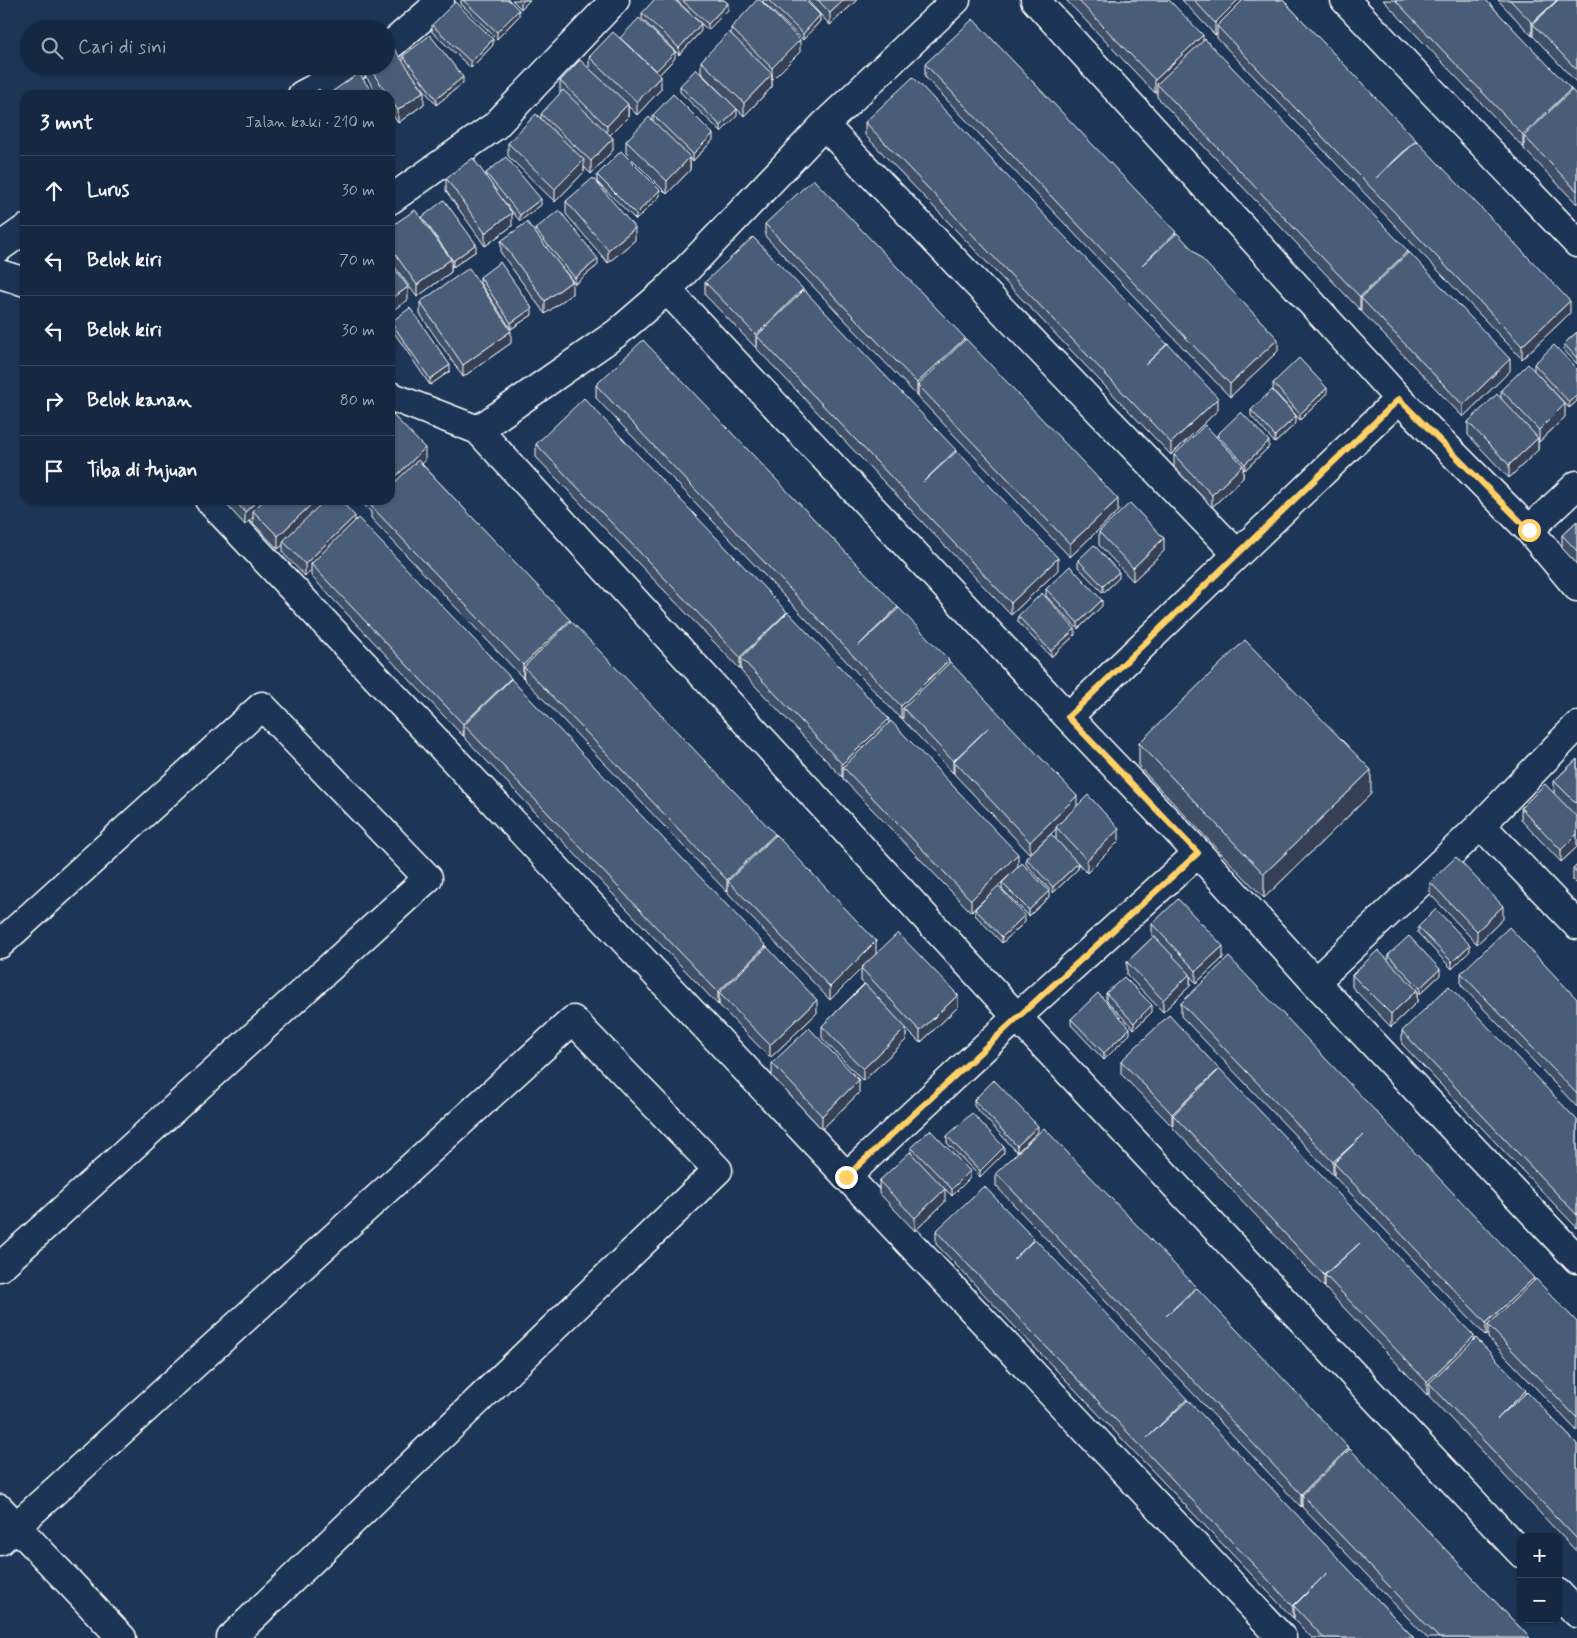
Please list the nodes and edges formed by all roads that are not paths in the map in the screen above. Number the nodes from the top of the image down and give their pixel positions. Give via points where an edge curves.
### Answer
1 (440, 0) edge
2 (615, 0) edge
3 (956, 0) edge
4 (1035, 0) edge
5 (1345, 0) edge
6 (395, 41) edge
7 (339, 75) edge
8 (311, 90) edge
9 (824, 125) junction
10 (395, 196) edge
11 (20, 233) edge
12 (1577, 243) edge
13 (0, 248) edge
14 (0, 274) edge
15 (20, 280) edge
16 (667, 290) junction
17 (395, 398) edge
18 (1399, 399) junction
19 (478, 430) junction
20 (1577, 485) edge
21 (213, 505) edge
22 (1529, 530) junction
23 (1237, 554) junction
24 (1577, 587) edge
25 (1068, 717) junction
26 (1577, 726) edge
27 (1481, 826) junction
28 (1198, 853) junction
29 (1577, 925) edge
30 (0, 944) edge
31 (1315, 982) junction
32 (1017, 1018) junction
33 (846, 1177) junction
34 (1577, 1259) edge
35 (0, 1267) edge
36 (5, 1526) edge
37 (1517, 1549) edge
38 (1562, 1597) edge
39 (1577, 1613) edge
40 (122, 1638) edge
41 (231, 1638) edge
42 (1282, 1638) edge

1 - 6 street
2 - 10 street via 495,126
3 - 9 street
4 - 18 street
5 - 12 street
7 - 8 street
9 - 16 street
9 - 23 street
11 - 13 street
14 - 15 street
16 - 19 street via 617,333
16 - 25 street
17 - 19 street
18 - 22 street
18 - 23 street
19 - 32 street
20 - 22 street
21 - 33 street
22 - 24 street
23 - 25 street
25 - 28 street
26 - 27 street
27 - 29 street
27 - 31 street
28 - 31 street
28 - 32 street
30 - 35 street via 262,706 428,878
31 - 34 street
32 - 33 street
32 - 37 street
33 - 42 street
36 - 40 street
36 - 41 street via 572,1020 718,1170
38 - 39 street

